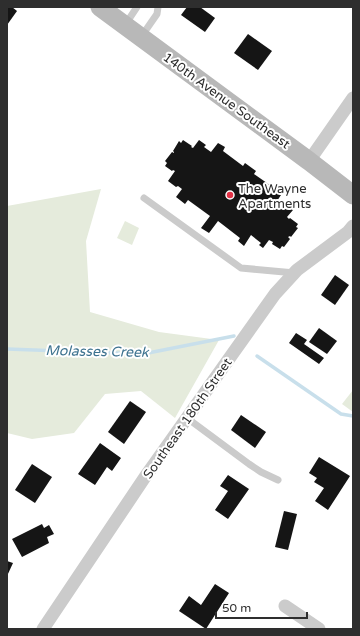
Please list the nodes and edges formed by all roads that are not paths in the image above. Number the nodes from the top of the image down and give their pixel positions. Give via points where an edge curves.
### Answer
1 (100, 7) edge
2 (137, 7) edge
3 (158, 7) edge
4 (125, 26) junction
5 (141, 37) junction
6 (353, 98) edge
7 (309, 161) junction
8 (353, 195) edge
9 (144, 198) dead end
10 (353, 226) edge
11 (295, 273) junction
12 (187, 418) junction
13 (278, 480) dead end
14 (285, 606) dead end
15 (43, 629) edge
16 (319, 629) edge

1 - 4 main road, 140th Avenue Southeast
2 - 4 lane
3 - 5 lane via 157,14
4 - 5 main road, 140th Avenue Southeast
5 - 7 main road, 140th Avenue Southeast
6 - 7 street
7 - 8 main road, 140th Avenue Southeast
9 - 11 lane via 241,268
10 - 11 street, Southeast 180th Street
11 - 12 street, Southeast 180th Street via 275,294
12 - 13 lane via 248,464
12 - 15 street, Southeast 180th Street
14 - 16 street

